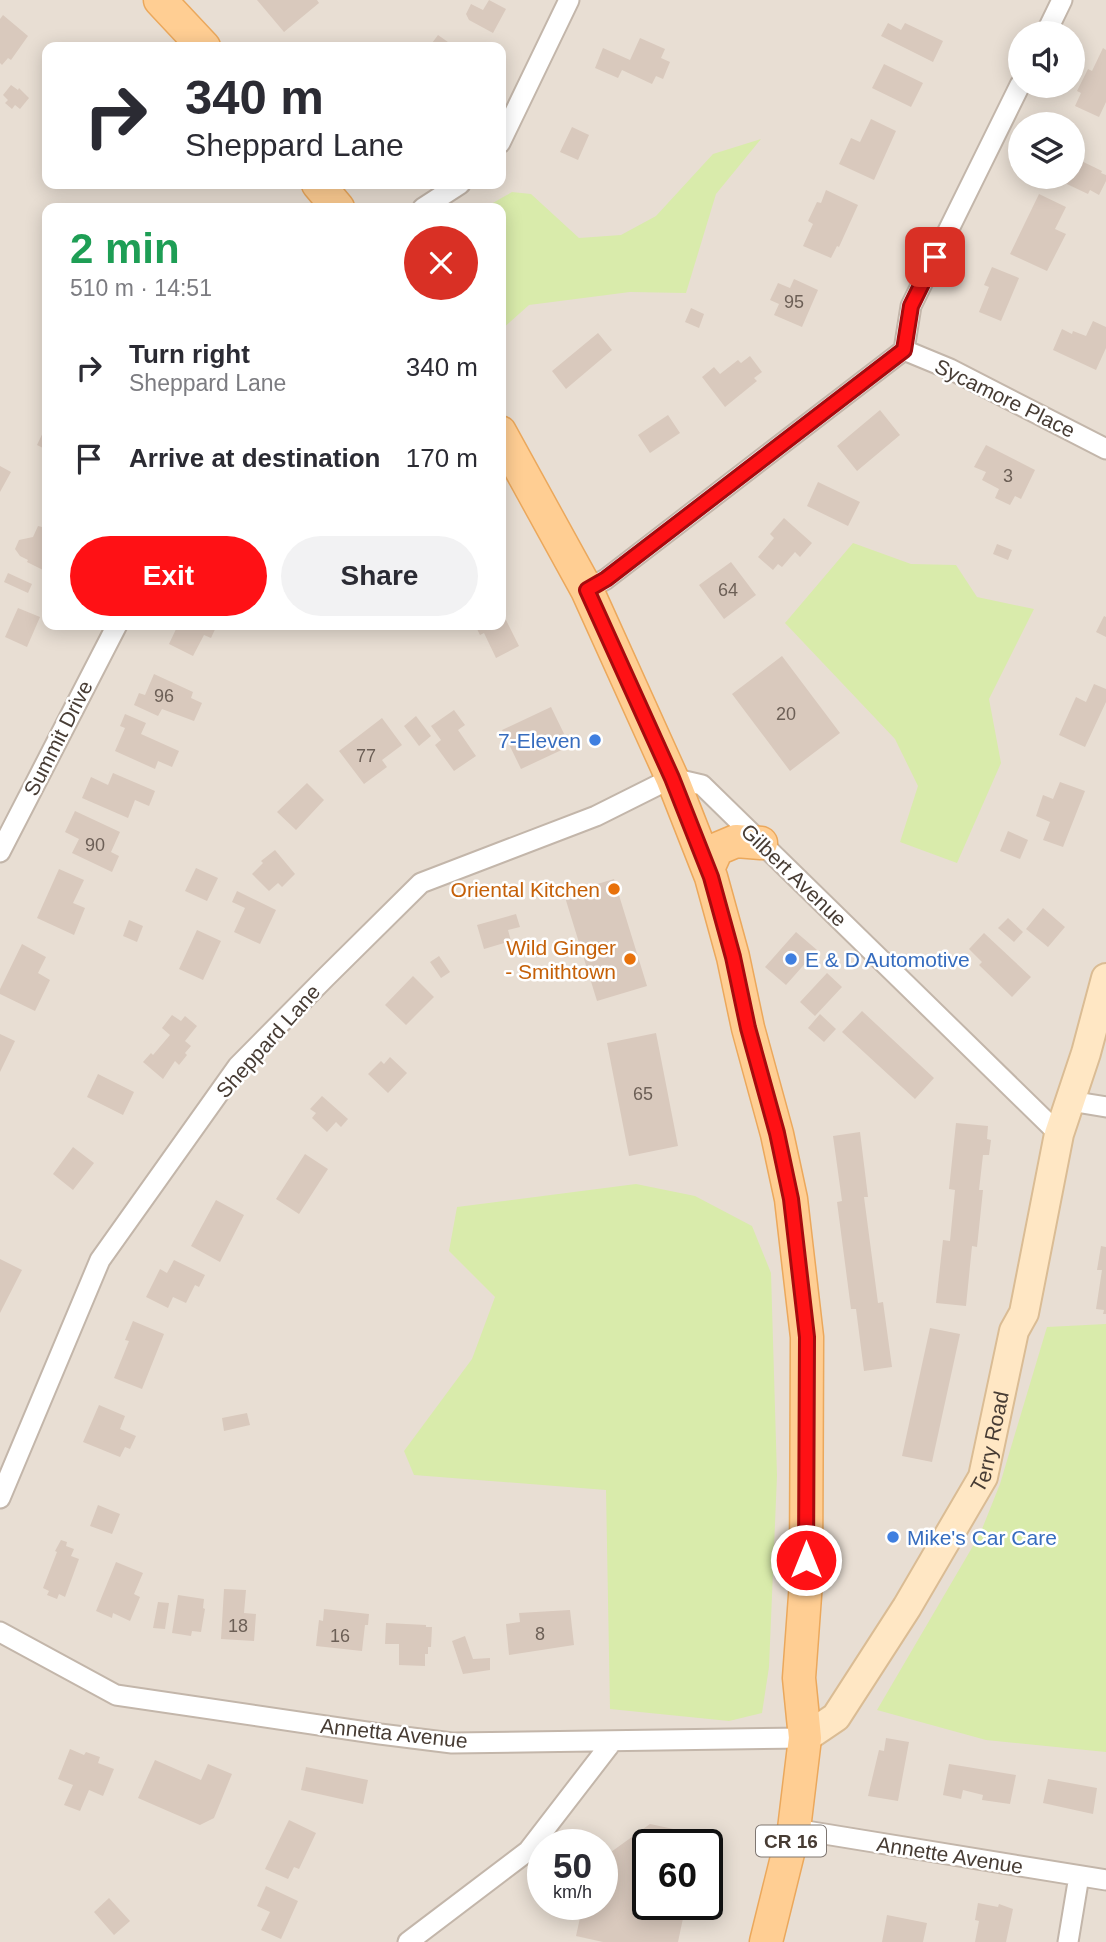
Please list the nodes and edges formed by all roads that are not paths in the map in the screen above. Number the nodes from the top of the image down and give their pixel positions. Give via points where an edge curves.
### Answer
1 (160, 0) edge
2 (569, 0) edge
3 (1062, 0) edge
4 (1052, 21) edge
5 (199, 42) edge
6 (1014, 98) edge
7 (506, 131) edge
8 (322, 189) edge
9 (452, 189) edge
10 (334, 203) edge
11 (432, 203) edge
12 (904, 350) junction
13 (506, 443) edge
14 (1106, 449) edge
15 (587, 590) junction
16 (114, 630) edge
17 (672, 778) junction
18 (761, 843) junction
19 (0, 852) edge
20 (708, 869) junction
21 (1106, 978) edge
22 (1070, 1101) junction
23 (1106, 1107) edge
24 (1059, 1134) junction
25 (0, 1498) edge
26 (0, 1632) edge
27 (805, 1738) junction
28 (612, 1742) junction
29 (794, 1829) junction
30 (1079, 1876) junction
31 (1106, 1880) edge
32 (408, 1942) edge
33 (766, 1942) edge
34 (1068, 1942) edge

1 - 5 main road
2 - 7 street
3 - 4 street
6 - 12 street via 911,306
8 - 10 main road
9 - 11 street
12 - 14 street, Sycamore Place
12 - 15 street
13 - 15 main road, CR 16
15 - 17 main road, CR 16
16 - 19 street, Summit Drive
17 - 18 street, Gilbert Avenue via 702,785
17 - 20 main road, CR 16
17 - 25 street, Sheppard Lane via 596,816 421,883 239,1066 100,1260
18 - 20 main road via 736,841 717,849
18 - 24 street, Gilbert Avenue
20 - 27 main road, CR 16 via 791,1199 807,1337 806,1582 799,1678
21 - 22 street, Terry Road
22 - 23 street
22 - 24 street, Terry Road
24 - 27 street, Terry Road via 1024,1313 1014,1331 983,1477 836,1717
26 - 28 street, Annetta Avenue via 116,1695 452,1743
27 - 28 street, Annetta Avenue
27 - 29 main road, CR 16
28 - 32 street via 528,1851
29 - 30 street, Annette Avenue
29 - 33 main road, CR 16
30 - 31 street, Annette Avenue
30 - 34 street

